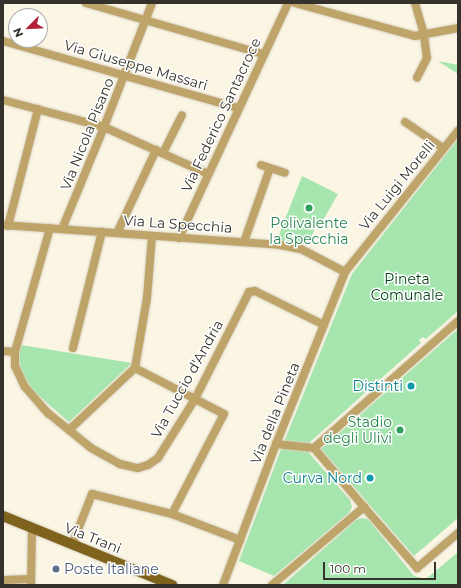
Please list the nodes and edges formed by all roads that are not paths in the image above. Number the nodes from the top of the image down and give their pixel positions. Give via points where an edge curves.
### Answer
1 (86, 3) edge
2 (152, 3) edge
3 (288, 3) edge
4 (295, 3) edge
5 (415, 3) edge
6 (145, 20) junction
7 (458, 28) edge
8 (424, 35) junction
9 (3, 41) edge
10 (263, 54) junction
11 (124, 75) junction
12 (417, 78) dead end
13 (3, 100) edge
14 (238, 108) junction
15 (38, 109) junction
16 (182, 115) dead end
17 (405, 122) dead end
18 (104, 127) junction
19 (458, 131) edge
20 (443, 148) junction
21 (159, 151) junction
22 (261, 165) dead end
23 (270, 168) junction
24 (285, 173) dead end
25 (208, 174) junction
26 (5, 226) edge
27 (50, 228) junction
28 (62, 229) junction
29 (102, 232) junction
30 (117, 233) junction
31 (152, 236) junction
32 (179, 238) junction
33 (244, 242) junction
34 (358, 255) joint
35 (345, 272) junction
36 (458, 321) edge
37 (324, 325) junction
38 (73, 348) dead end
39 (3, 351) edge
40 (15, 352) junction
41 (135, 368) junction
42 (194, 399) junction
43 (69, 430) junction
44 (276, 444) junction
45 (314, 448) junction
46 (364, 507) junction
47 (172, 514) junction
48 (3, 516) edge
49 (32, 528) junction
50 (458, 533) edge
51 (240, 540) junction
52 (72, 544) junction
53 (3, 580) edge
54 (31, 582) edge
55 (172, 585) edge
56 (223, 585) edge
57 (272, 585) edge

1 - 6 street
2 - 6 street, Via Nicola Pisano
3 - 10 street, Via Federico Santacroce
4 - 8 street via 415,36
5 - 8 street
6 - 10 street
6 - 11 street, Via Nicola Pisano
7 - 8 street
8 - 12 street via 427,58
9 - 11 street, Via Giuseppe Massari
10 - 14 street, Via Federico Santacroce
11 - 14 street, Via Giuseppe Massari
11 - 18 street, Via Nicola Pisano
13 - 15 street
14 - 25 street, Via Federico Santacroce
15 - 18 street
15 - 26 street
16 - 21 street
17 - 20 street
18 - 21 street
18 - 28 street, Via Nicola Pisano
19 - 20 street, Via Luigi Morelli
20 - 34 street, Via Luigi Morelli
21 - 25 street
21 - 30 street
22 - 23 street
23 - 24 street
23 - 33 street
25 - 32 street, Via Federico Santacroce
26 - 27 street, Via La Specchia
27 - 28 street, Via La Specchia
27 - 40 street
28 - 29 street, Via La Specchia
29 - 30 street, Via La Specchia
29 - 38 street
30 - 31 street, Via La Specchia
31 - 32 street, Via La Specchia
31 - 41 street via 147,298
32 - 33 street, Via La Specchia
33 - 35 street, Via La Specchia via 301,249
34 - 35 street, Via della Pineta
35 - 37 street, Via della Pineta
36 - 45 street
37 - 42 street, Via Tuccio d'Andria via 256,292 250,292
37 - 44 street, Via della Pineta
39 - 40 street
40 - 43 street, Via Tuccio d'Andria via 15,366 25,388
41 - 42 street
41 - 43 street
42 - 43 street, Via Tuccio d'Andria via 158,458 138,468 120,464 104,456
42 - 47 street via 224,414
44 - 45 street
44 - 51 street, Via della Pineta
45 - 46 street
46 - 50 street via 417,568
46 - 57 street
47 - 51 street
47 - 52 street via 92,494
48 - 49 main road, Via Trani
49 - 52 main road, Via Trani
49 - 54 street
51 - 56 street, Via della Pineta
52 - 55 main road, Via Trani
53 - 54 street

